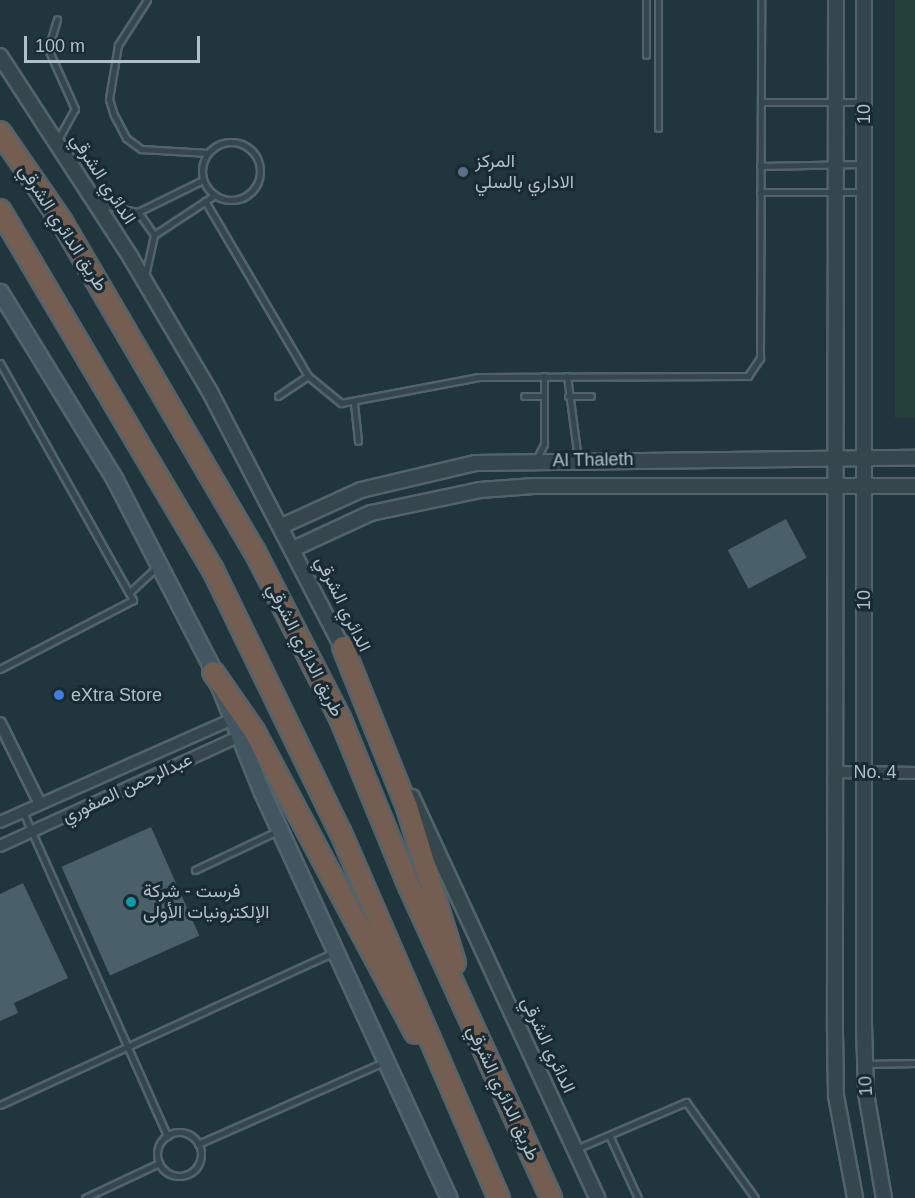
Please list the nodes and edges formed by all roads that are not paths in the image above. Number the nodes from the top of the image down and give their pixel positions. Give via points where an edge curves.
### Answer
1 (147, 0) edge
2 (646, 0) edge
3 (658, 0) edge
4 (761, 0) edge
5 (836, 0) edge
6 (864, 0) edge
7 (57, 19) dead end
8 (646, 55) dead end
9 (0, 56) edge
10 (761, 102) junction
11 (836, 102) junction
12 (864, 102) junction
13 (658, 128) dead end
14 (0, 132) edge
15 (56, 142) junction
16 (208, 153) junction
17 (836, 164) junction
18 (864, 164) junction
19 (760, 166) junction
20 (203, 180) junction
21 (760, 192) junction
22 (836, 192) junction
23 (864, 192) junction
24 (215, 195) junction
25 (205, 201) junction
26 (95, 203) junction
27 (0, 210) edge
28 (138, 212) junction
29 (154, 235) junction
30 (144, 280) junction
31 (0, 292) edge
32 (0, 363) edge
33 (308, 375) junction
34 (544, 376) junction
35 (567, 376) junction
36 (278, 396) dead end
37 (524, 396) dead end
38 (544, 396) junction
39 (568, 396) junction
40 (591, 396) dead end
41 (354, 403) junction
42 (358, 441) dead end
43 (915, 458) edge
44 (836, 459) junction
45 (864, 459) junction
46 (578, 460) junction
47 (535, 461) junction
48 (915, 486) edge
49 (835, 487) junction
50 (864, 487) junction
51 (282, 526) junction
52 (293, 549) junction
53 (158, 566) junction
54 (130, 592) junction
55 (343, 647) junction
56 (0, 669) edge
57 (213, 672) joint
58 (0, 723) edge
59 (242, 725) junction
60 (835, 772) junction
61 (864, 772) junction
62 (915, 773) edge
63 (40, 804) junction
64 (23, 811) junction
65 (0, 822) edge
66 (280, 830) junction
67 (33, 831) junction
68 (0, 846) edge
69 (195, 870) dead end
70 (334, 952) junction
71 (477, 1038) junction
72 (128, 1047) junction
73 (384, 1062) junction
74 (915, 1063) edge
75 (865, 1064) junction
76 (452, 1094) junction
77 (0, 1105) edge
78 (609, 1135) junction
79 (167, 1136) junction
80 (198, 1144) junction
81 (574, 1150) junction
82 (159, 1163) junction
83 (85, 1198) edge
84 (449, 1198) edge
85 (499, 1198) edge
86 (552, 1198) edge
87 (597, 1198) edge
88 (638, 1198) edge
89 (755, 1198) edge
90 (855, 1198) edge
91 (884, 1198) edge

1 - 16 lane via 118,45 109,99 114,115 126,138 141,149
2 - 8 lane
3 - 13 lane
4 - 10 lane
5 - 11 street, 10
6 - 12 street, 10
7 - 15 lane via 48,49 75,109
9 - 15 street, الدائري الشرقي
10 - 11 lane
10 - 19 lane
11 - 12 lane
11 - 17 street, 10
12 - 18 street, 10
14 - 71 highway, طريق الدائري الشرقي via 62,222 255,550 340,718
15 - 26 street, الدائري الشرقي
16 - 20 lane
16 - 24 lane via 224,142 243,144 260,166 251,193 233,200
17 - 18 lane
17 - 19 lane
17 - 22 street, 10
18 - 23 street, 10
19 - 21 lane
20 - 24 lane
20 - 28 lane
21 - 22 lane
21 - 35 lane via 757,370 744,376
22 - 23 lane
22 - 44 street, 10
23 - 45 street, 10
24 - 25 lane
25 - 29 lane
25 - 33 lane
26 - 28 lane
26 - 30 street, الدائري الشرقي
27 - 76 highway via 213,570 340,831
28 - 29 lane
29 - 30 lane
30 - 51 street, الدائري الشرقي
31 - 53 main road via 115,480
32 - 54 lane
33 - 36 lane
33 - 41 lane via 335,401
34 - 35 lane
34 - 38 lane
34 - 41 lane via 472,378
35 - 39 lane
37 - 38 lane
38 - 47 lane via 544,444
39 - 40 lane
39 - 46 lane
41 - 42 lane
43 - 45 street, Al Thaleth
44 - 45 street, Al Thaleth
44 - 46 street, Al Thaleth
44 - 49 street, 10
45 - 50 street, 10
46 - 47 street, Al Thaleth
47 - 51 street, Al Thaleth via 475,463 397,479
48 - 50 street, Al Thaleth
49 - 50 street, Al Thaleth
49 - 52 street, Al Thaleth via 534,486 480,490 371,513
49 - 60 street, 10
50 - 61 street, 10
51 - 52 street, الدائري الشرقي
52 - 55 street, الدائري الشرقي
53 - 54 lane
53 - 57 main road
54 - 56 lane via 133,600
55 - 71 highway via 407,807
55 - 81 street, الدائري الشرقي
57 - 59 highway
58 - 63 street
59 - 63 street, عبدالرحمن الصفوري
59 - 66 main road
59 - 67 street, عبدالرحمن الصفوري
59 - 76 highway via 391,994
60 - 61 street, No. 4
60 - 90 street, 10 via 836,1096
61 - 62 street, No. 4
61 - 75 street, 10
63 - 64 street, عبدالرحمن الصفوري
64 - 65 street, عبدالرحمن الصفوري
64 - 67 lane
66 - 69 lane
66 - 70 main road
67 - 68 street, عبدالرحمن الصفوري
67 - 72 lane
70 - 72 lane
70 - 73 main road
71 - 86 highway, طريق الدائري الشرقي
72 - 77 lane
72 - 79 lane
73 - 80 lane
73 - 84 main road
74 - 75 lane
75 - 91 street, 10 via 874,1161
76 - 85 highway
78 - 81 lane
78 - 88 lane
78 - 89 lane via 686,1102
79 - 80 lane via 185,1133
79 - 82 lane via 157,1148
80 - 82 lane via 201,1160 185,1176 173,1176
81 - 87 street, الدائري الشرقي
82 - 83 lane

